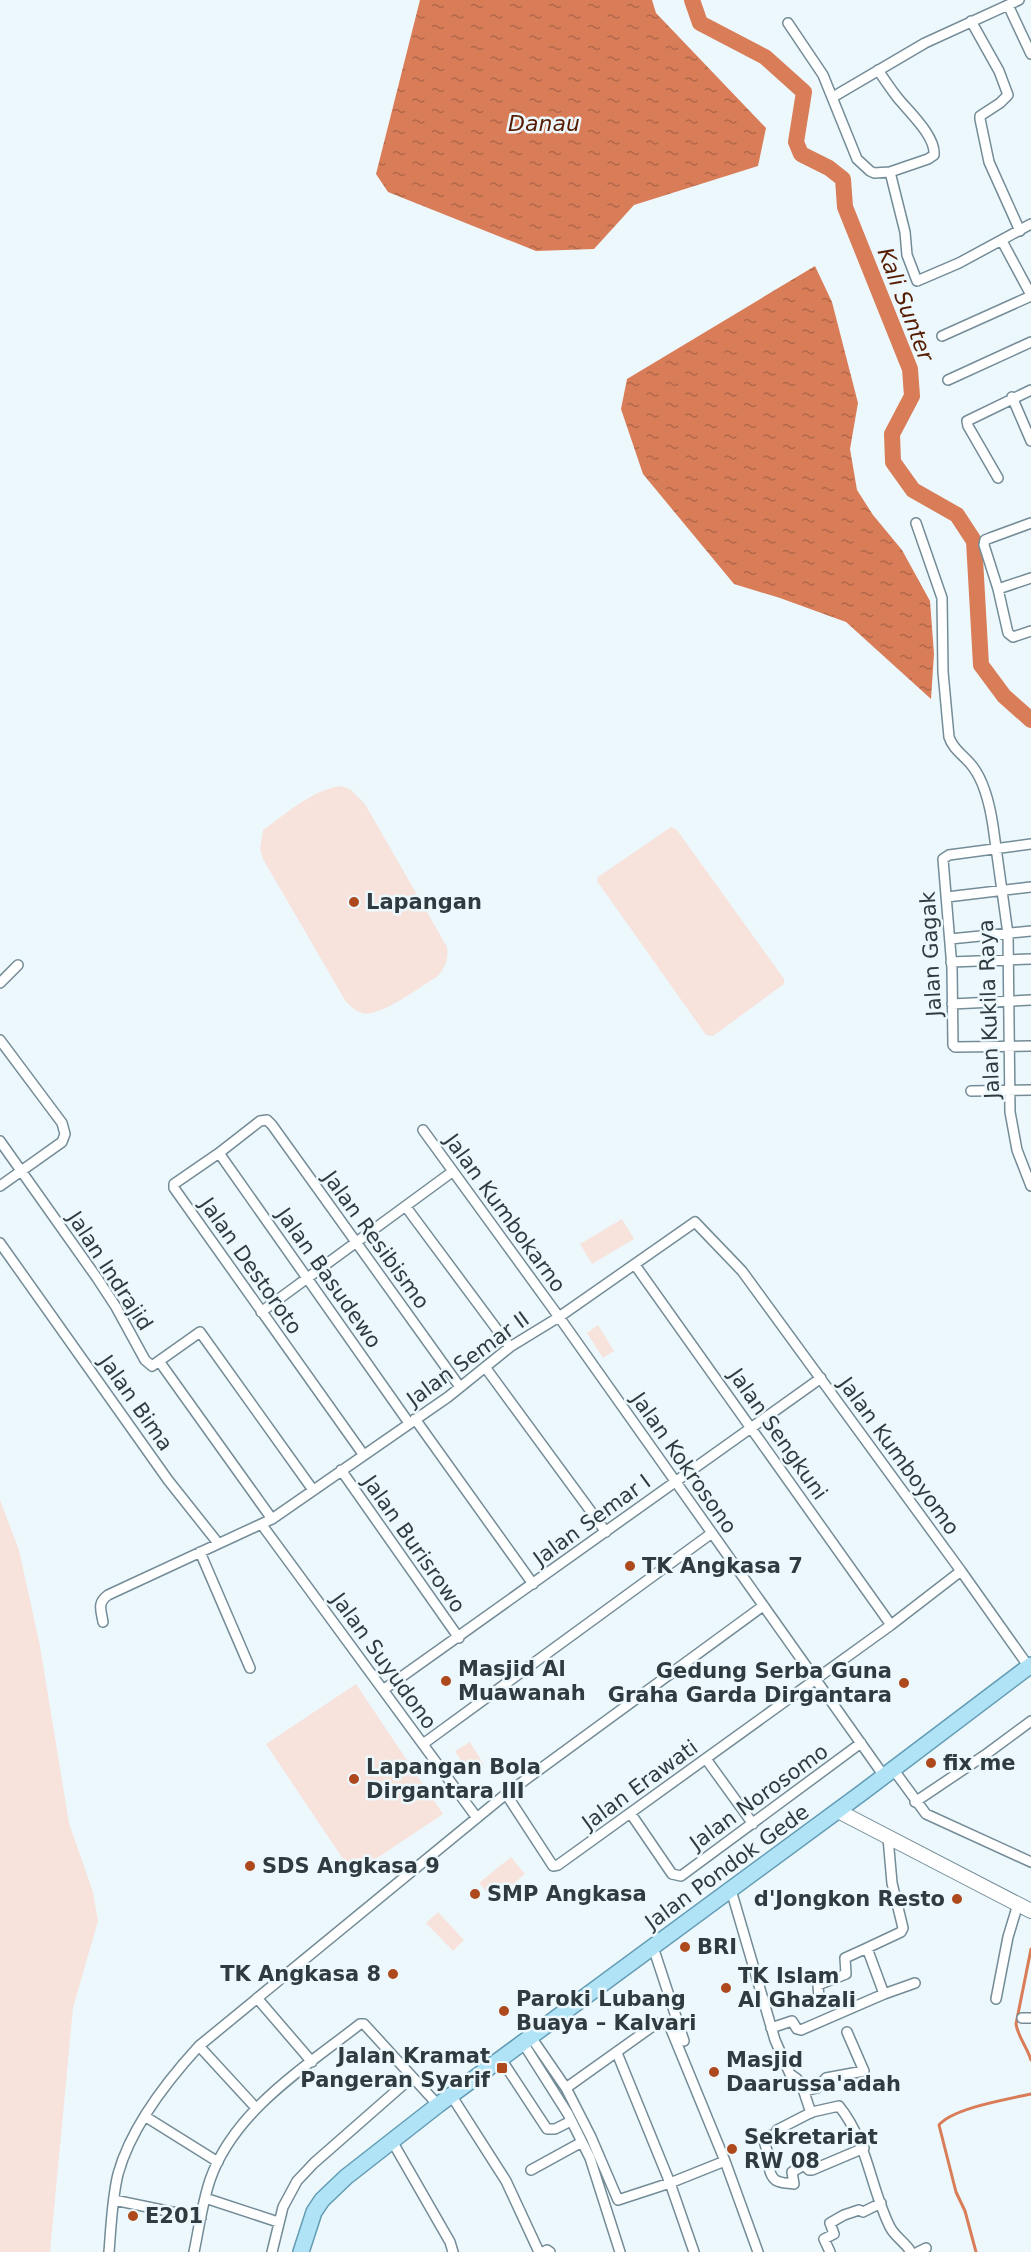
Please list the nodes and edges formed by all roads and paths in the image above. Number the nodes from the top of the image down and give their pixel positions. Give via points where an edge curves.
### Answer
1 (1019, 0) edge
2 (1008, 5) junction
3 (971, 21) junction
4 (788, 23) dead end
5 (1031, 54) edge
6 (878, 70) junction
7 (833, 97) junction
8 (890, 172) junction
9 (1031, 224) edge
10 (1020, 231) junction
11 (1002, 241) junction
12 (1031, 296) edge
13 (942, 336) dead end
14 (1031, 342) edge
15 (948, 380) dead end
16 (1031, 390) edge
17 (1012, 398) junction
18 (1031, 441) edge
19 (998, 478) dead end
20 (916, 523) dead end
21 (1031, 523) edge
22 (1031, 578) edge
23 (998, 589) junction
24 (1031, 631) edge
25 (1031, 844) edge
26 (996, 848) junction
27 (1031, 887) edge
28 (1002, 892) junction
29 (947, 897) junction
30 (1031, 931) edge
31 (1008, 934) junction
32 (950, 939) junction
33 (1031, 959) edge
34 (1009, 960) junction
35 (951, 962) junction
36 (18, 965) dead end
37 (0, 983) edge
38 (1031, 1000) edge
39 (1009, 1002) junction
40 (952, 1004) junction
41 (0, 1040) edge
42 (1031, 1046) edge
43 (1009, 1047) junction
44 (1031, 1090) edge
45 (971, 1091) dead end
46 (1009, 1091) junction
47 (260, 1120) joint
48 (423, 1130) dead end
49 (0, 1141) edge
50 (219, 1154) junction
51 (21, 1170) junction
52 (452, 1172) junction
53 (1031, 1185) edge
54 (0, 1186) edge
55 (406, 1207) junction
56 (695, 1222) joint
57 (0, 1243) edge
58 (357, 1244) junction
59 (635, 1265) junction
60 (308, 1280) junction
61 (261, 1312) junction
62 (559, 1317) junction
63 (510, 1347) junction
64 (159, 1361) junction
65 (485, 1367) junction
66 (821, 1378) junction
67 (460, 1387) junction
68 (412, 1421) junction
69 (751, 1427) junction
70 (363, 1454) junction
71 (341, 1470) junction
72 (676, 1482) junction
73 (313, 1490) junction
74 (272, 1518) junction
75 (262, 1525) junction
76 (606, 1532) junction
77 (712, 1533) junction
78 (218, 1543) junction
79 (200, 1552) junction
80 (961, 1571) junction
81 (533, 1584) junction
82 (763, 1606) junction
83 (103, 1622) dead end
84 (891, 1625) junction
85 (459, 1638) junction
86 (1030, 1666) edge
87 (250, 1668) dead end
88 (817, 1679) junction
89 (383, 1690) junction
90 (1031, 1721) edge
91 (861, 1743) junction
92 (423, 1744) junction
93 (706, 1759) junction
94 (888, 1773) junction
95 (506, 1794) junction
96 (915, 1802) junction
97 (844, 1810) junction
98 (631, 1814) junction
99 (477, 1818) junction
100 (753, 1824) junction
101 (888, 1839) junction
102 (1031, 1862) edge
103 (731, 1890) junction
104 (1018, 1904) junction
105 (1031, 1911) edge
106 (653, 1947) junction
107 (867, 1948) junction
108 (915, 1983) dead end
109 (884, 1994) junction
110 (257, 1998) junction
111 (819, 1999) dead end
112 (996, 1999) dead end
113 (771, 2028) junction
114 (847, 2032) dead end
115 (527, 2040) junction
116 (684, 2041) dead end
117 (199, 2046) junction
118 (617, 2053) junction
119 (501, 2059) junction
120 (312, 2062) junction
121 (412, 2077) junction
122 (566, 2088) junction
123 (804, 2091) junction
124 (451, 2095) junction
125 (438, 2105) junction
126 (256, 2108) junction
127 (811, 2113) junction
128 (146, 2117) junction
129 (571, 2121) junction
130 (392, 2141) junction
131 (582, 2142) junction
132 (864, 2148) junction
133 (725, 2161) junction
134 (218, 2163) junction
135 (531, 2170) dead end
136 (670, 2183) junction
137 (205, 2198) junction
138 (114, 2200) junction
139 (881, 2203) junction
140 (201, 2218) junction
141 (278, 2222) junction
142 (109, 2252) edge
143 (194, 2252) edge
144 (272, 2252) edge
145 (301, 2252) edge
146 (453, 2252) edge
147 (541, 2252) edge
148 (550, 2252) edge
149 (620, 2252) edge
150 (694, 2252) edge
151 (758, 2252) edge
152 (830, 2252) edge
153 (911, 2252) edge

1 - 2 street
2 - 3 street
2 - 5 street
3 - 6 street
3 - 10 street via 1008,95 980,119 989,162
4 - 7 street
6 - 7 street
6 - 8 street via 934,147 934,155 928,159
7 - 8 street via 857,159 874,173
8 - 11 street via 907,255 917,281
9 - 10 street
10 - 11 street
11 - 12 street
12 - 13 street
14 - 15 street
16 - 17 street
17 - 18 street
17 - 19 street via 967,421
20 - 26 street, Jalan Kukila Raya via 942,598 943,682 949,737 979,776 990,808
21 - 23 street via 985,540 984,548
22 - 23 street
23 - 24 street via 1010,636
25 - 26 street
26 - 28 street, Jalan Kukila Raya
26 - 29 street, Jalan Gagak via 945,856
27 - 28 street
28 - 29 street
28 - 31 street, Jalan Kukila Raya
29 - 32 street, Jalan Gagak
30 - 31 street
31 - 32 street
31 - 34 street, Jalan Kukila Raya
32 - 35 street, Jalan Gagak
33 - 34 street
34 - 35 street
34 - 39 street, Jalan Kukila Raya
35 - 40 street, Jalan Gagak
36 - 37 street
38 - 39 street
39 - 40 street
39 - 43 street, Jalan Kukila Raya
40 - 43 street, Jalan Gagak via 955,1047
41 - 51 street via 62,1123 65,1134 62,1142
42 - 43 street
43 - 46 street, Jalan Kukila Raya
44 - 46 street
45 - 46 street
46 - 53 street, Jalan Kukila Raya via 1016,1144
47 - 50 street, Jalan Destoroto
47 - 58 street, Jalan Resibismo via 272,1125
48 - 52 street, Jalan Kumbokarno
49 - 51 street
50 - 60 street, Jalan Basudewo
50 - 61 street, Jalan Destoroto via 174,1184 174,1188
51 - 54 street
51 - 64 street, Jalan Indrajid via 97,1278 145,1359 152,1366
52 - 55 street
52 - 62 street, Jalan Kumbokarno
55 - 58 street
55 - 63 street
56 - 59 street, Jalan Semar II
56 - 66 street, Jalan Kumboyomo via 742,1271
57 - 78 street, Jalan Bima via 168,1480
58 - 60 street
58 - 67 street, Jalan Resibismo
59 - 62 street, Jalan Semar II
59 - 69 street, Jalan Sengkuni
60 - 61 street
60 - 68 street, Jalan Basudewo
61 - 70 street, Jalan Destoroto
62 - 63 street, Jalan Semar II
62 - 72 street, Jalan Kokrosono
63 - 65 street, Jalan Semar II
64 - 73 street via 200,1332
64 - 74 street, Jalan Indrajid
65 - 67 street, Jalan Semar II
65 - 76 street
66 - 69 street, Jalan Semar I
66 - 80 street, Jalan Kumboyomo
67 - 68 street, Jalan Semar II
68 - 70 street, Jalan Semar II
68 - 81 street, Jalan Basudewo
69 - 72 street, Jalan Semar I
69 - 84 street, Jalan Sengkuni
70 - 71 street, Jalan Semar II
71 - 73 street, Jalan Semar II
71 - 85 street, Jalan Burisrowo
72 - 76 street, Jalan Semar I
72 - 77 street, Jalan Kokrosono
73 - 74 street, Jalan Semar II
74 - 75 street, Jalan Semar II
75 - 78 street
75 - 89 street, Jalan Suyudono
76 - 81 street, Jalan Semar I
77 - 82 street, Jalan Kokrosono
77 - 92 street
78 - 79 street
79 - 83 street via 104,1598 100,1607
79 - 87 street
80 - 84 street
80 - 86 street, Jalan Kumboyomo
81 - 85 street, Jalan Semar I
82 - 88 street, Jalan Kokrosono
82 - 95 street
84 - 88 street
85 - 89 street, Jalan Semar I
86 - 94 main road, Jalan Pondok Gede
88 - 91 street, Jalan Kokrosono
88 - 93 street, Jalan Erawati
89 - 92 street, Jalan Suyudono
90 - 96 street
91 - 94 street, Jalan Kokrosono
91 - 100 street, Jalan Norosomo
92 - 99 street, Jalan Suyudono
93 - 98 street, Jalan Erawati
93 - 100 street
94 - 96 street, Jalan Kokrosono
94 - 97 main road, Jalan Pondok Gede
95 - 98 street, Jalan Erawati via 552,1866 564,1862
95 - 99 street
96 - 102 street, Jalan Kokrosono via 926,1814
97 - 101 main road
97 - 103 main road, Jalan Pondok Gede
98 - 100 street, Jalan Norosomo via 677,1877
99 - 110 street
101 - 104 main road
101 - 107 street via 902,1930
103 - 106 main road, Jalan Pondok Gede
103 - 113 street
104 - 105 main road
104 - 112 street
106 - 115 main road, Jalan Pondok Gede
106 - 116 street
107 - 109 street
107 - 111 street via 845,1958 846,1974 818,1985
108 - 109 street
109 - 113 street via 801,2030 792,2020
110 - 117 street
110 - 120 street
113 - 123 street via 790,2074 799,2080
114 - 123 street via 864,2071 826,2078 817,2088
115 - 119 main road, Jalan Pondok Gede
115 - 122 street
115 - 129 street
117 - 126 street
117 - 128 street via 180,2066
118 - 122 street
118 - 133 street via 658,2023 670,2026
118 - 136 street
119 - 124 main road, Jalan Pondok Gede
119 - 129 street via 548,2129
120 - 121 street via 363,2024
120 - 126 street
121 - 125 street
121 - 141 street via 305,2171 290,2192
122 - 136 street via 617,2200
123 - 127 street
124 - 125 main road, Jalan Pondok Gede
124 - 147 street via 506,2181
125 - 130 main road, Jalan Pondok Gede
126 - 134 street via 235,2131
127 - 132 street via 839,2106
127 - 132 street via 777,2130 779,2135 763,2138 771,2163 769,2171 776,2182 794,2184 795,2169 804,2165 812,2170
128 - 134 street
128 - 138 street via 123,2160
129 - 131 street
130 - 145 main road, Jalan Pondok Gede via 322,2200 310,2220
130 - 146 street
131 - 135 street
131 - 149 street via 596,2173
132 - 139 street
133 - 136 street
133 - 151 street
134 - 137 street
136 - 150 street
137 - 140 street
137 - 141 street
138 - 140 street
138 - 142 street
139 - 152 street via 830,2223 834,2234 824,2239
139 - 153 street via 891,2229
140 - 143 street
141 - 144 street
147 - 148 street

